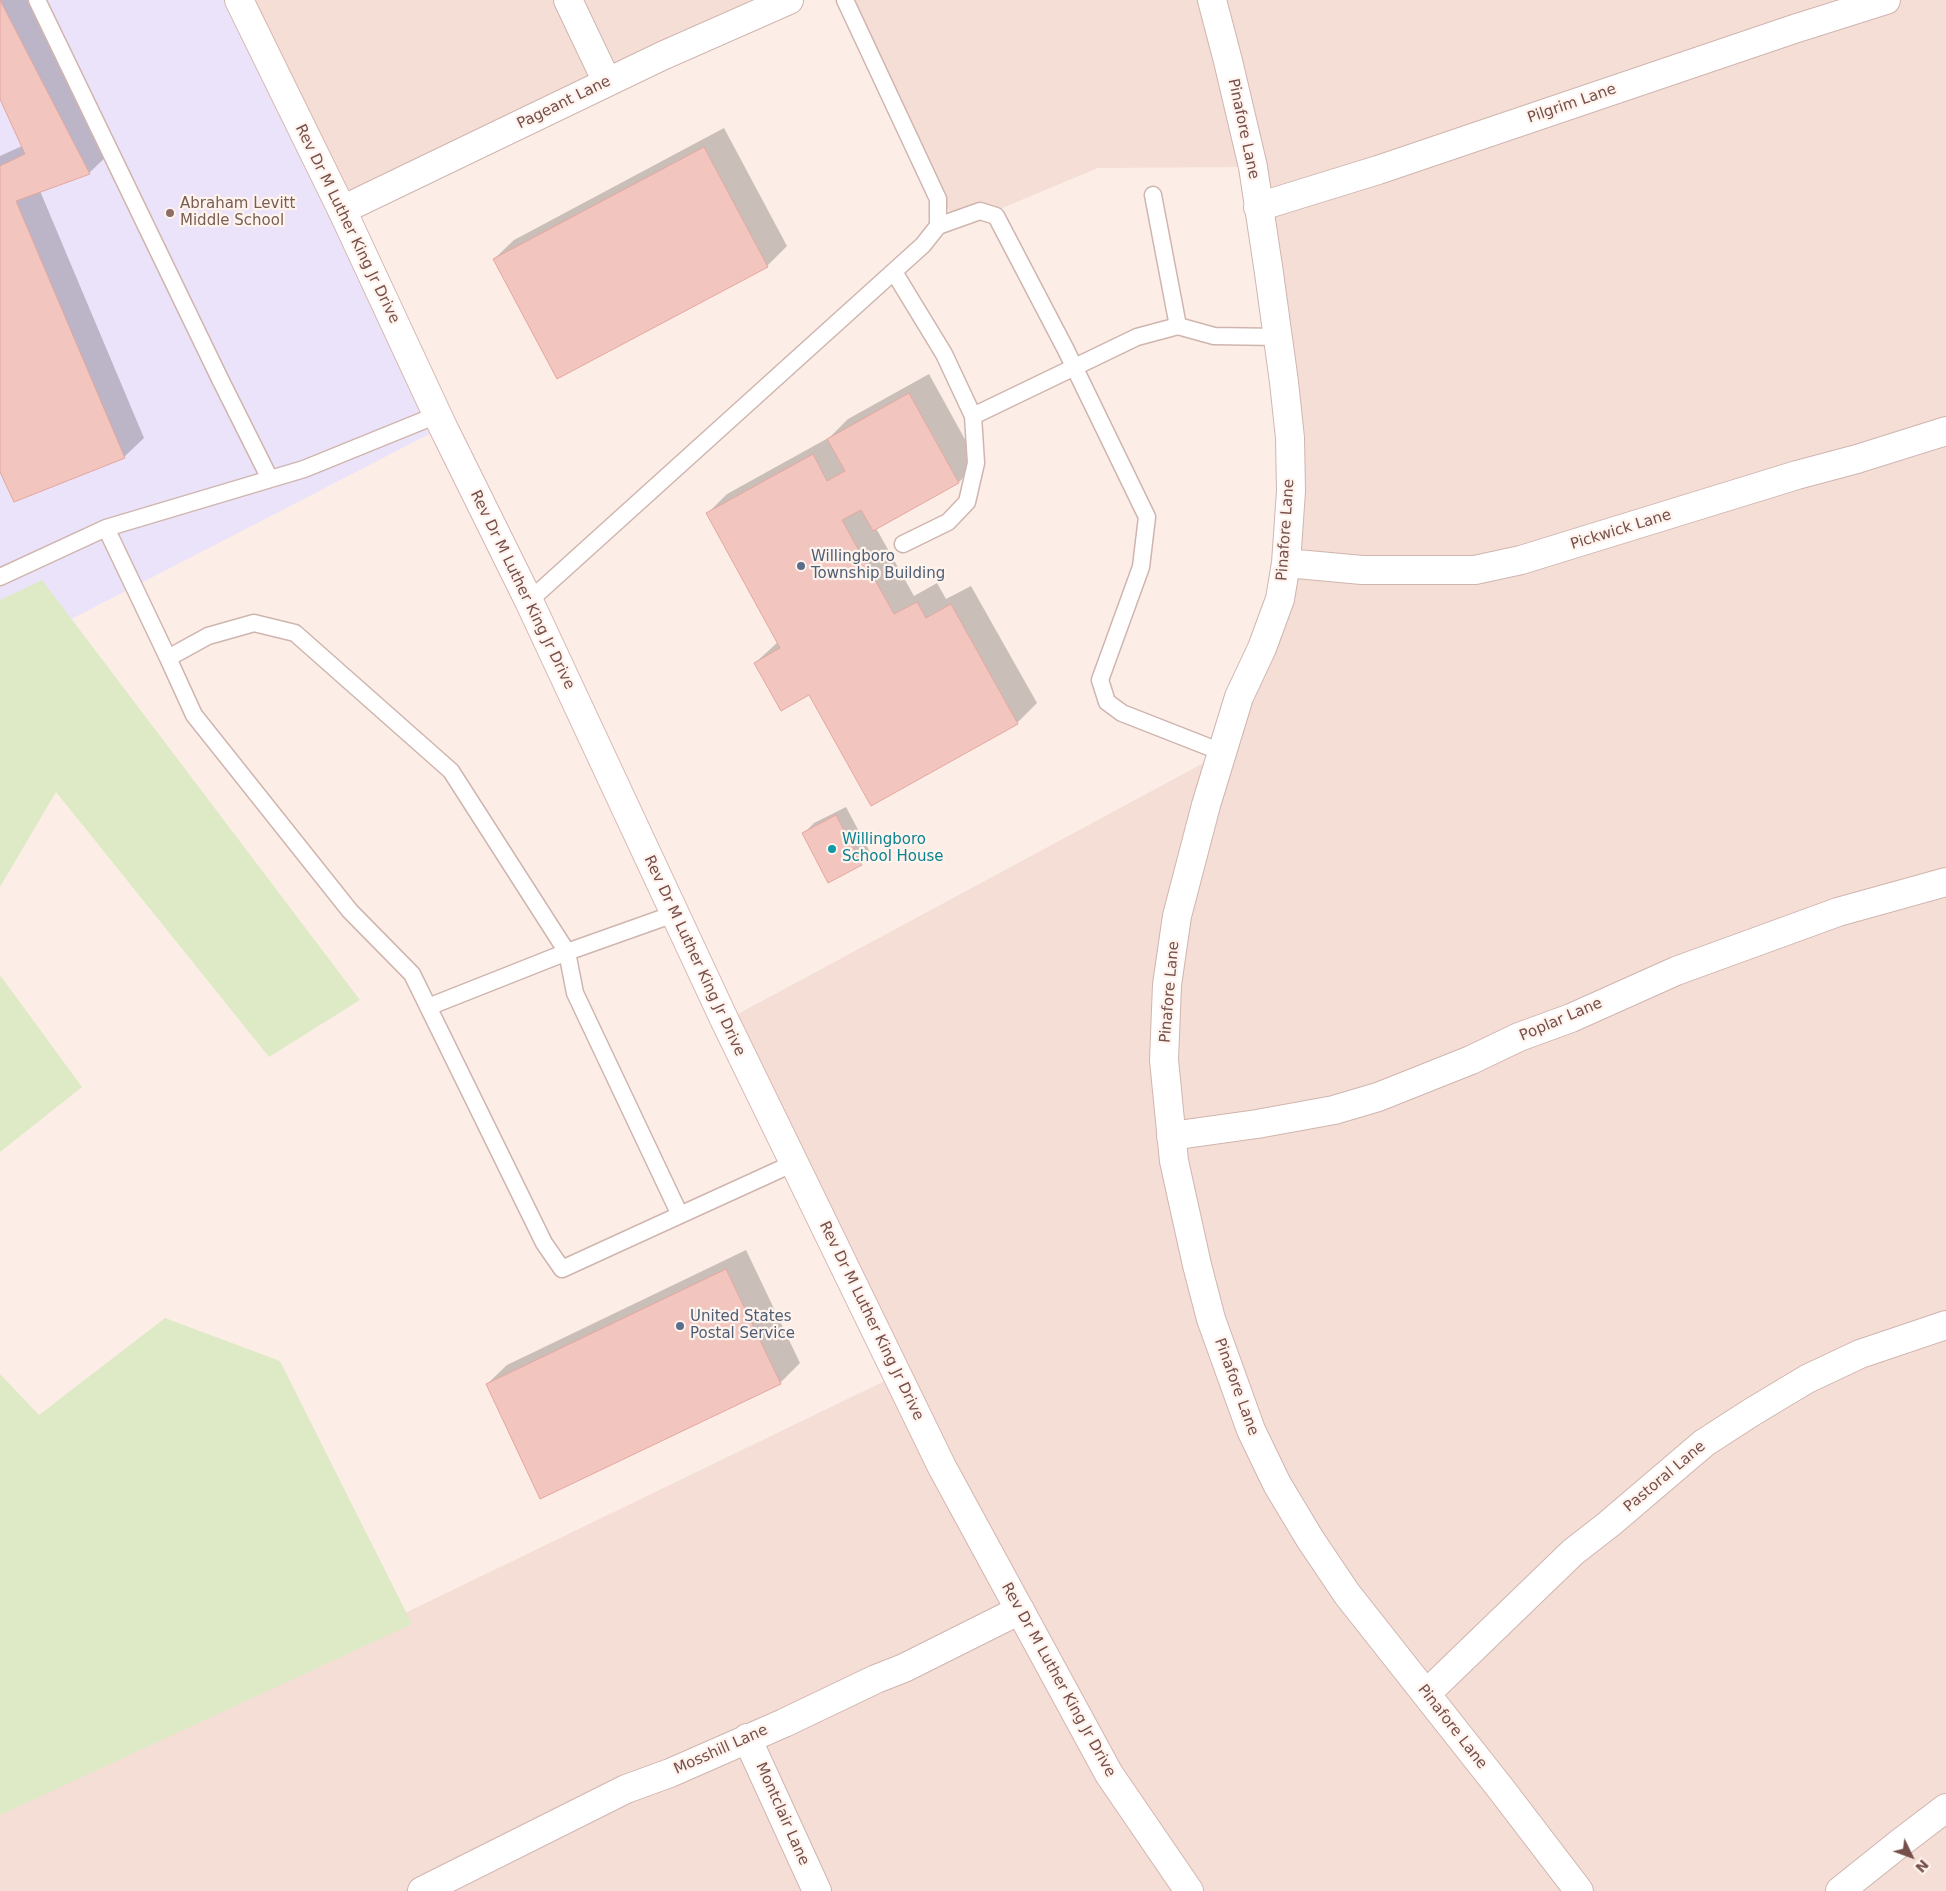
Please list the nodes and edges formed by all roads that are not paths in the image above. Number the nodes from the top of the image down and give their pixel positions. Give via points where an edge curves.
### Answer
1 (37, 0) edge
2 (238, 0) edge
3 (568, 0) edge
4 (789, 0) edge
5 (845, 0) edge
6 (1212, 0) edge
7 (1886, 0) edge
8 (607, 82) junction
9 (1153, 195) dead end
10 (1258, 207) junction
11 (342, 210) junction
12 (938, 226) junction
13 (894, 272) junction
14 (1178, 326) junction
15 (1278, 337) junction
16 (1075, 367) junction
17 (437, 415) junction
18 (973, 416) junction
19 (1946, 431) edge
20 (270, 479) junction
21 (106, 528) junction
22 (904, 544) dead end
23 (1286, 562) junction
24 (0, 577) edge
25 (528, 601) junction
26 (168, 658) junction
27 (1224, 752) junction
28 (1946, 882) edge
29 (674, 914) junction
30 (567, 952) junction
31 (428, 1006) junction
32 (1171, 1136) junction
33 (794, 1163) junction
34 (680, 1215) junction
35 (1946, 1325) edge
36 (1020, 1610) junction
37 (1426, 1694) junction
38 (747, 1738) junction
39 (1946, 1808) edge
40 (422, 1891) edge
41 (817, 1891) edge
42 (1189, 1891) edge
43 (1579, 1891) edge
44 (1840, 1891) edge

1 - 20 lane
2 - 11 street, Rev Dr M Luther King Jr Drive
3 - 8 street
4 - 8 street, Pageant Lane
5 - 12 lane via 938,199
6 - 10 street, Pinafore Lane via 1253,167
7 - 10 street, Pilgrim Lane
8 - 11 street, Pageant Lane
9 - 14 lane
10 - 15 street, Pinafore Lane
11 - 17 street, Rev Dr M Luther King Jr Drive
12 - 13 lane
12 - 16 lane via 980,211 996,216
13 - 18 lane via 944,354
13 - 25 lane
14 - 15 lane via 1214,336
14 - 16 lane via 1137,338
15 - 23 street, Pinafore Lane via 1290,438 1291,491
16 - 18 lane
16 - 27 lane via 1147,517 1142,567 1100,680 1107,702 1122,713
17 - 20 lane via 304,469
17 - 25 street, Rev Dr M Luther King Jr Drive
18 - 22 lane via 976,463 967,502 948,522
19 - 23 street, Pickwick Lane via 1521,560 1475,570 1362,570
20 - 21 lane
21 - 24 lane
21 - 26 lane
23 - 27 street, Pinafore Lane via 1280,599 1239,697
25 - 29 street, Rev Dr M Luther King Jr Drive
26 - 30 lane via 208,636 254,623 294,632 450,771
26 - 31 lane via 194,715 350,911 412,974
27 - 32 street, Pinafore Lane via 1206,805 1175,926 1164,1060
28 - 32 street, Poplar Lane via 1838,912 1676,971 1378,1097 1334,1110
29 - 30 lane
29 - 33 street, Rev Dr M Luther King Jr Drive
30 - 31 lane
30 - 34 lane via 575,993
31 - 34 lane via 544,1243 562,1269
32 - 37 street, Pinafore Lane via 1184,1212 1209,1310 1251,1430 1278,1484 1346,1594
33 - 34 lane
33 - 36 street, Rev Dr M Luther King Jr Drive via 942,1467
35 - 37 street, Pastoral Lane via 1860,1354 1807,1379 1704,1443 1573,1552
36 - 38 street, Mosshill Lane via 904,1668
36 - 42 street, Rev Dr M Luther King Jr Drive via 1109,1774
37 - 43 street, Pinafore Lane
38 - 40 street, Mosshill Lane via 626,1789
38 - 41 street, Montclair Lane
39 - 44 street

